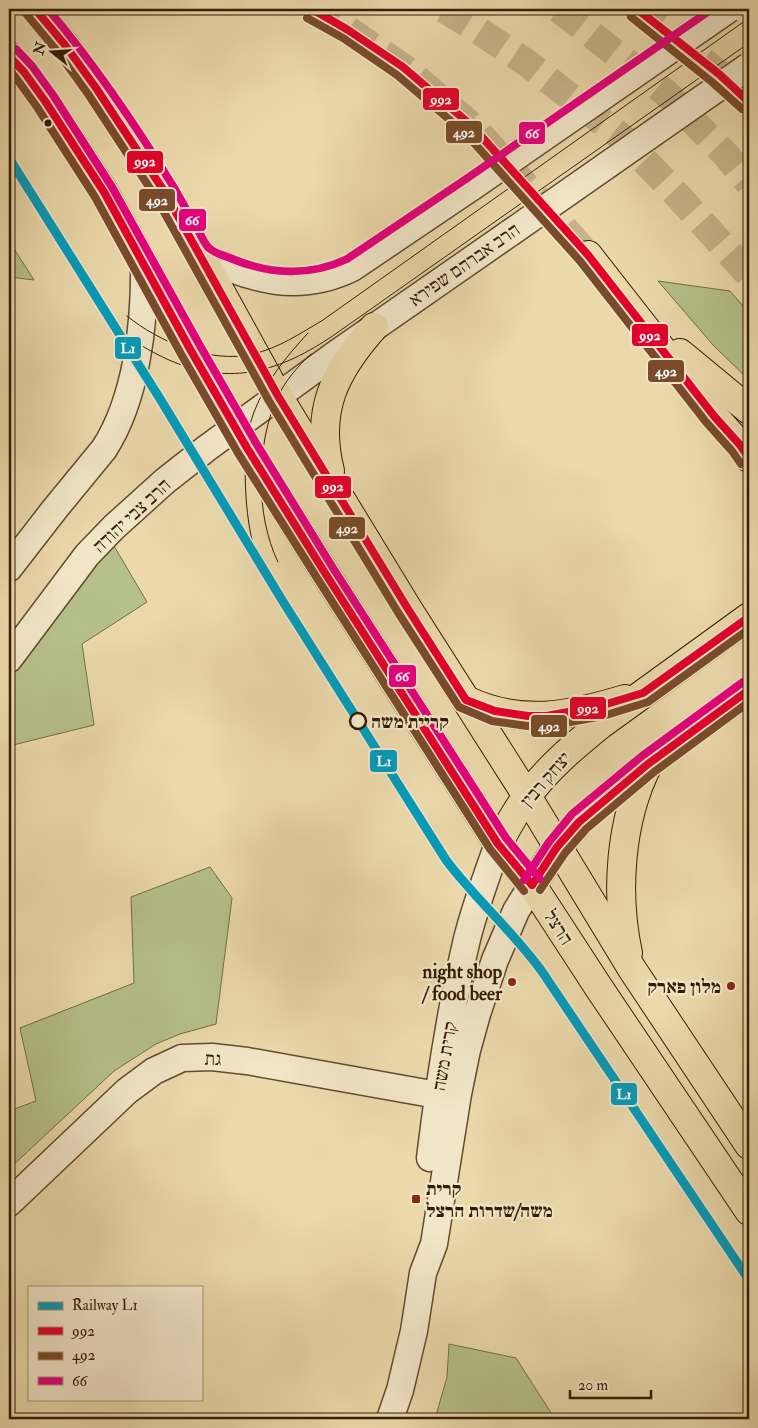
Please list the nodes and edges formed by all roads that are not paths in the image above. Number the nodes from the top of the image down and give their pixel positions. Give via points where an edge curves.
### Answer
1 (35, 9) edge
2 (729, 9) edge
3 (9, 56) edge
4 (749, 66) edge
5 (588, 255) tunnel mouth
6 (201, 256) junction
7 (144, 263) junction
8 (642, 322) junction
9 (374, 327) junction
10 (278, 396) junction
11 (749, 410) edge
12 (236, 427) junction
13 (749, 458) edge
14 (338, 494) junction
15 (9, 568) edge
16 (749, 617) edge
17 (9, 659) edge
18 (749, 690) edge
19 (643, 693) junction
20 (466, 700) junction
21 (648, 764) junction
22 (527, 796) junction
23 (498, 844) junction
24 (557, 847) junction
25 (532, 885) junction
26 (632, 969) junction
27 (438, 1095) junction
28 (454, 1117) junction
29 (749, 1145) edge
30 (9, 1203) edge
31 (749, 1211) edge
32 (423, 1273) junction
33 (390, 1419) edge

1 - 6 main road via 107,104 164,191
2 - 6 street, bridge via 352,268 320,279 284,282 234,270
3 - 7 main road, הרצל via 64,128
4 - 9 street, הרב אברהם שפירא, bridge
5 - 8 main road
6 - 10 main road
7 - 12 main road, הרצל
7 - 15 street via 140,345 122,413 104,449
8 - 11 main road
8 - 13 main road
9 - 10 street, הרב אברהם שפירא
9 - 14 main road via 339,374 327,410 326,454
10 - 12 street, הרב צבי יהודה
10 - 14 main road
12 - 17 street, הרב צבי יהודה via 165,481 114,527 87,555
12 - 23 main road, הרצל
14 - 20 main road
16 - 19 main road, יצחק רבין
18 - 21 main road
19 - 20 main road via 568,714 547,716 496,711
19 - 22 main road, יצחק רבין via 578,743
20 - 22 main road
21 - 24 main road via 579,822
21 - 26 main road via 630,815 622,859 621,907
22 - 23 main road, יצחק רבין
22 - 24 main road
23 - 25 main road, הרצל
23 - 27 street, קרית משה via 467,938
24 - 25 main road
24 - 26 main road
25 - 28 street, קרית משה via 516,911 495,960 467,1050
25 - 31 main road, הרצל
26 - 29 main road
27 - 28 street via 449,1101
27 - 30 street, גת via 247,1061 182,1058 154,1071 127,1091
27 - 32 street, קרית משה via 420,1243
28 - 32 street, קרית משה via 434,1244
32 - 33 street, קרית משה via 414,1331

